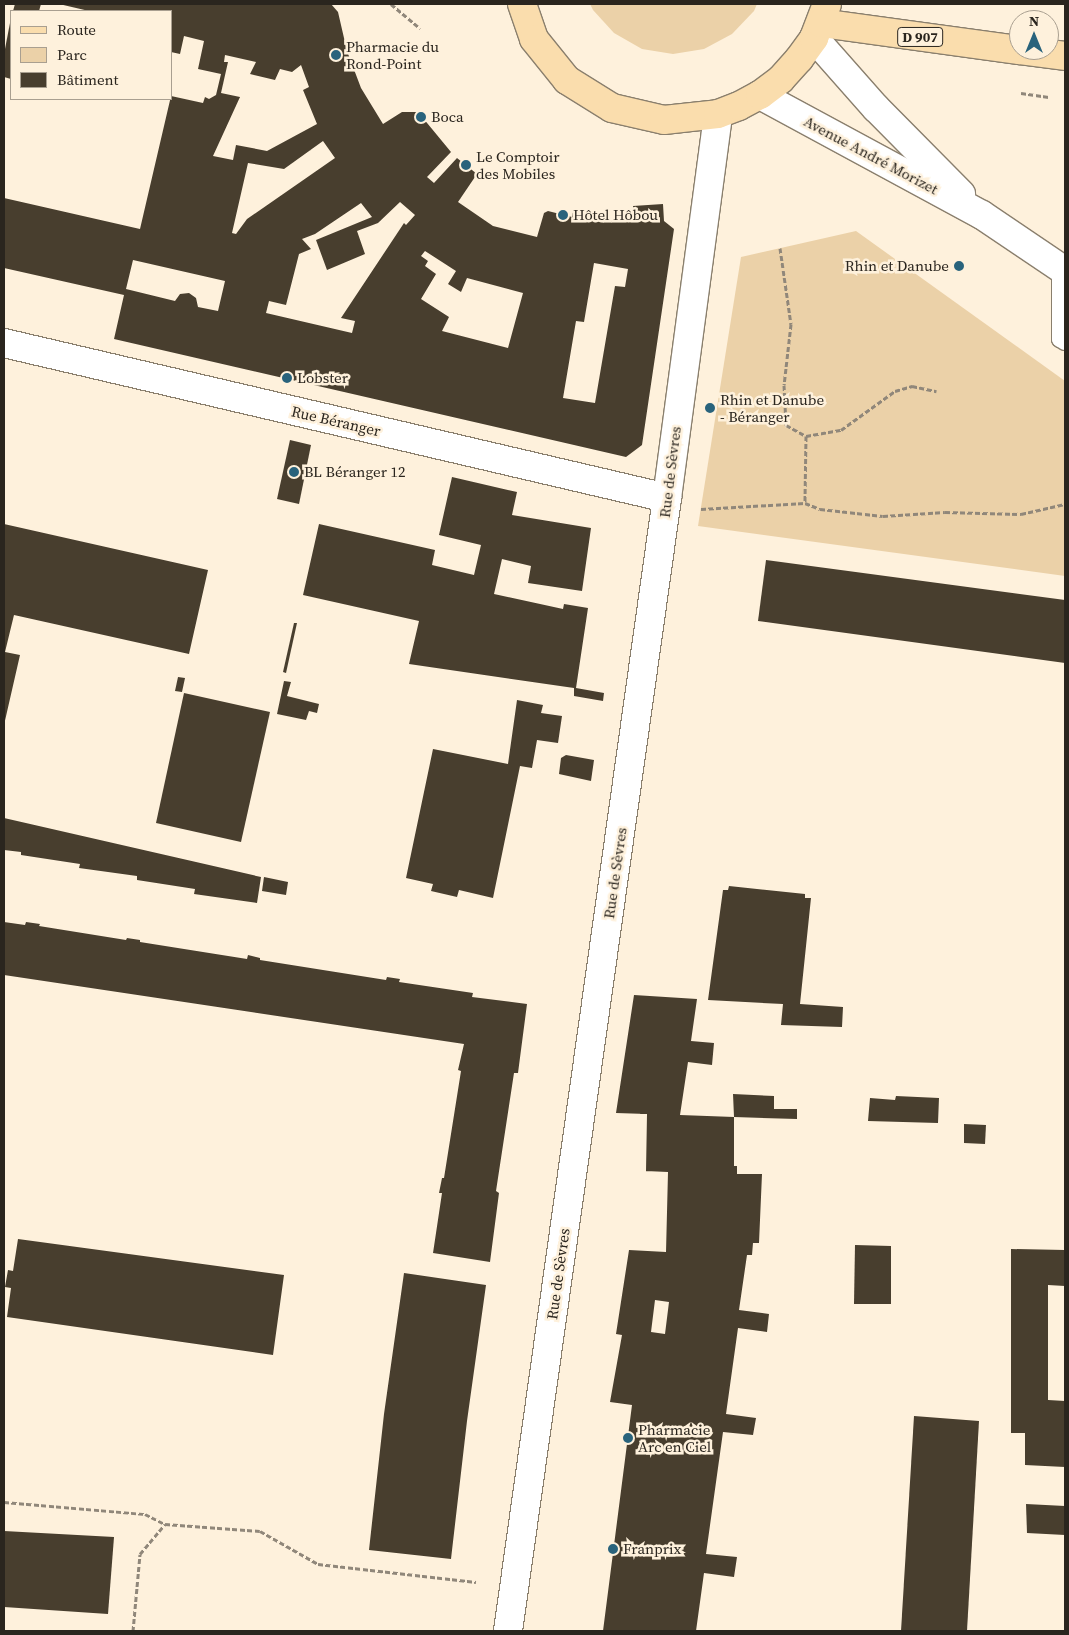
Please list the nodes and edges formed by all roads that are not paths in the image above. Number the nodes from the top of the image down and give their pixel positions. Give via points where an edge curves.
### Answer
1 (522, 4) edge
2 (821, 21) edge
3 (1009, 48) edge
4 (760, 95) junction
5 (718, 114) junction
6 (982, 215) junction
7 (1063, 269) edge
8 (1065, 342) edge
9 (4, 344) edge
10 (668, 498) junction
11 (508, 1631) edge

1 - 5 main road via 534,39 567,80 612,108 664,120
2 - 3 main road, D 907
2 - 4 main road via 799,59
2 - 6 street, Avenue André Morizet via 876,108
4 - 5 main road
4 - 6 street, Avenue André Morizet
5 - 10 street, Rue de Sèvres
6 - 7 street, Avenue André Morizet
7 - 8 lane, Avenue André Morizet via 1060,339
9 - 10 street, Rue Béranger
10 - 11 street, Rue de Sèvres

